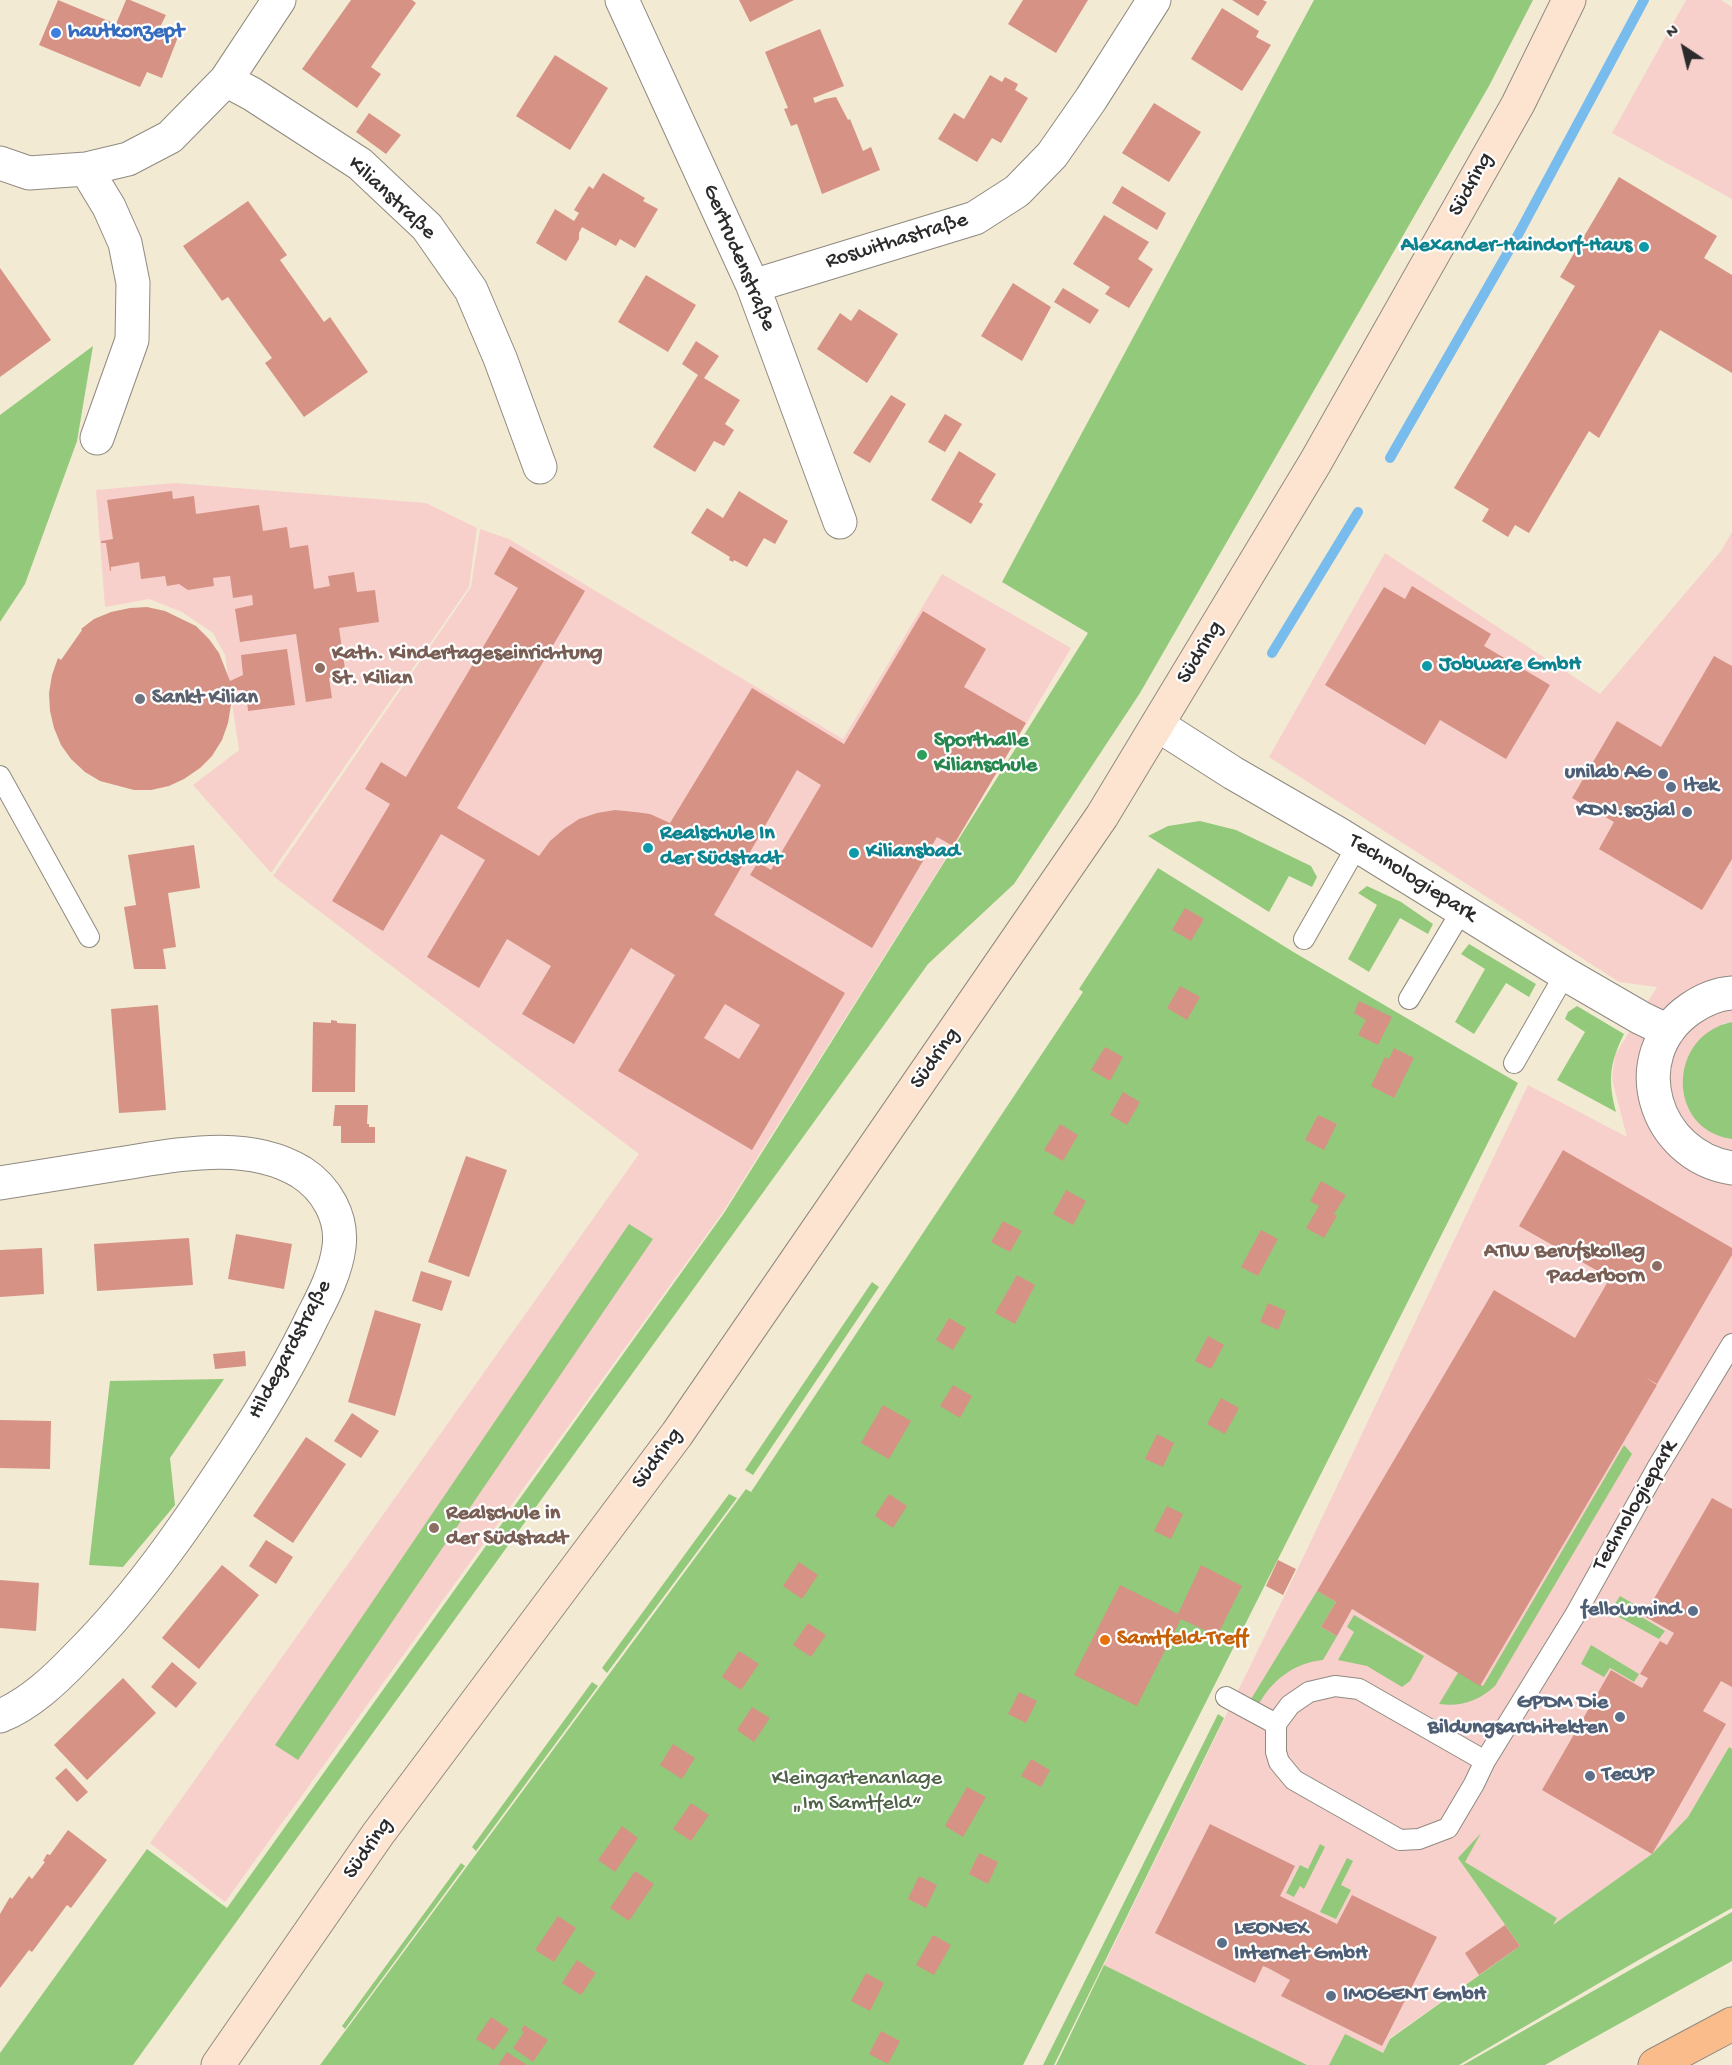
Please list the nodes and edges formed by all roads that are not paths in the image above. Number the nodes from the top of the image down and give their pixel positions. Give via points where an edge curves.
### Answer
1 (279, 0) edge
2 (622, 0) edge
3 (1154, 0) edge
4 (1569, 0) edge
5 (226, 80) junction
6 (0, 163) edge
7 (86, 169) junction
8 (753, 286) junction
9 (97, 438) dead end
10 (540, 467) dead end
11 (840, 522) dead end
12 (1158, 725) junction
13 (0, 776) edge
14 (1357, 846) junction
15 (1462, 910) junction
16 (89, 937) dead end
17 (1304, 939) dead end
18 (1565, 974) junction
19 (1732, 993) edge
20 (1409, 999) dead end
21 (1668, 1031) junction
22 (1514, 1063) dead end
23 (1732, 1167) edge
24 (0, 1183) edge
25 (1732, 1344) edge
26 (1226, 1697) dead end
27 (0, 1716) edge
28 (1276, 1724) junction
29 (1485, 1761) junction
30 (1732, 2024) edge
31 (218, 2065) edge
32 (1655, 2065) edge

1 - 5 street
2 - 8 street, Gertrudenstraße
3 - 8 street, Roswithastraße via 1052,155 1017,191 975,218
4 - 12 main road, Südring via 1518,104 1315,463
5 - 7 street via 170,137 128,159
5 - 10 street, Kilianstraße via 360,164 427,227 471,290
6 - 7 street via 28,173
7 - 9 street via 125,243 133,283 132,340
8 - 11 street, Gertrudenstraße
12 - 14 street, Technologiepark
12 - 31 main road, Südring via 1102,816 677,1434 378,1834
13 - 16 lane
14 - 15 street, Technologiepark
14 - 17 lane
15 - 18 street, Technologiepark
15 - 20 lane
18 - 21 street, Technologiepark
18 - 22 lane
19 - 21 street via 1702,1001
21 - 23 street via 1653,1075 1655,1099 1663,1121 1676,1140 1695,1155 1716,1165
24 - 27 street, Hildegardstraße via 186,1154 230,1152 277,1160 303,1173 330,1200 339,1222 339,1247 327,1289 310,1324 275,1390 205,1497 150,1574 96,1638 55,1680
25 - 29 lane, Technologiepark via 1657,1467 1575,1615
26 - 28 lane
28 - 29 lane via 1290,1705 1309,1692 1335,1686 1359,1689
28 - 29 lane, Technologiepark via 1279,1762 1294,1780 1400,1840 1419,1839 1448,1828
30 - 32 highway

